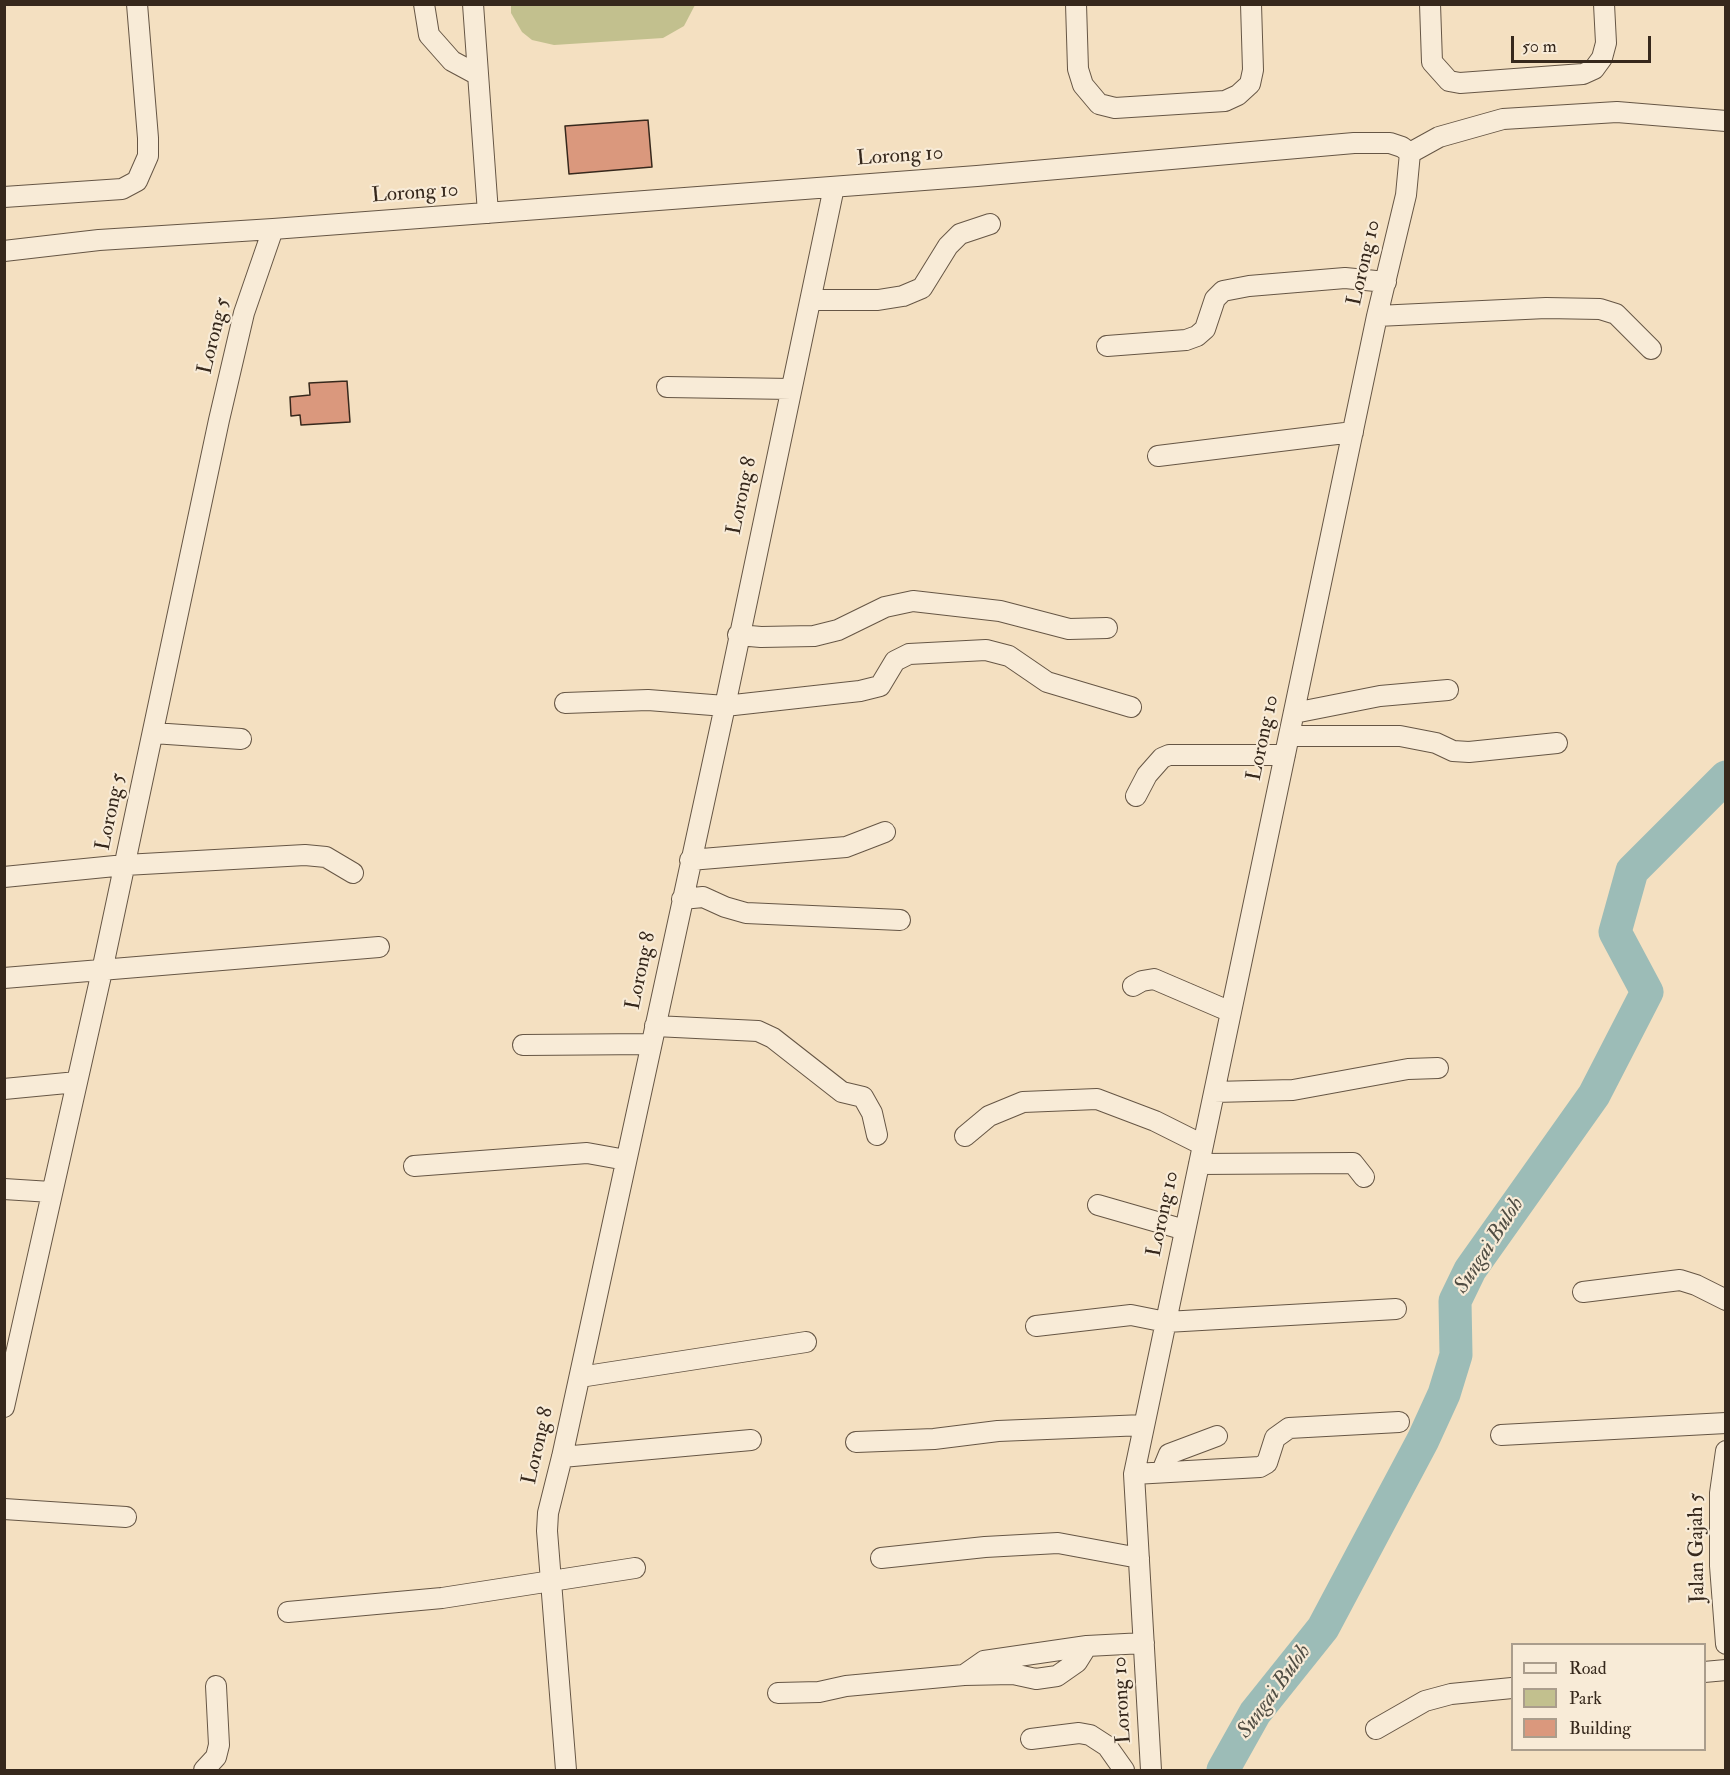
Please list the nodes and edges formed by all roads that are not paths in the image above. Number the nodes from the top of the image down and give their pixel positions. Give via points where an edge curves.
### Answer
1 (137, 4) edge
2 (424, 4) edge
3 (473, 4) edge
4 (1076, 4) edge
5 (1251, 4) edge
6 (1430, 4) edge
7 (1605, 4) edge
8 (478, 75) junction
9 (1725, 121) edge
10 (1410, 153) junction
11 (834, 186) junction
12 (4, 197) edge
13 (488, 213) junction
14 (990, 224) dead end
15 (273, 229) junction
16 (4, 251) edge
17 (1386, 282) junction
18 (811, 300) junction
19 (1377, 316) junction
20 (1107, 346) dead end
21 (1651, 349) dead end
22 (667, 387) dead end
23 (790, 389) junction
24 (1353, 432) junction
25 (1158, 456) dead end
26 (1107, 628) dead end
27 (738, 635) junction
28 (1448, 690) dead end
29 (565, 704) dead end
30 (725, 706) junction
31 (1131, 707) dead end
32 (1294, 713) junction
33 (153, 733) junction
34 (241, 739) dead end
35 (1557, 743) dead end
36 (1287, 746) junction
37 (1136, 796) dead end
38 (885, 832) dead end
39 (690, 860) junction
40 (125, 865) junction
41 (353, 873) dead end
42 (4, 877) edge
43 (682, 899) junction
44 (900, 920) dead end
45 (379, 947) dead end
46 (102, 971) junction
47 (4, 978) edge
48 (1133, 986) dead end
49 (1231, 1012) junction
50 (653, 1035) junction
51 (523, 1045) dead end
52 (1438, 1068) dead end
53 (77, 1082) junction
54 (4, 1089) edge
55 (1214, 1092) junction
56 (878, 1135) dead end
57 (965, 1136) dead end
58 (1203, 1145) junction
59 (626, 1160) junction
60 (1199, 1164) junction
61 (414, 1166) dead end
62 (1364, 1177) dead end
63 (4, 1189) edge
64 (51, 1192) junction
65 (1098, 1205) dead end
66 (1185, 1230) junction
67 (1583, 1292) dead end
68 (1725, 1300) edge
69 (1396, 1309) dead end
70 (1166, 1322) junction
71 (1036, 1326) dead end
72 (806, 1342) dead end
73 (11, 1346) edge
74 (580, 1377) junction
75 (4, 1407) edge
76 (1399, 1422) dead end
77 (1725, 1423) edge
78 (1144, 1425) junction
79 (1501, 1435) dead end
80 (1216, 1436) dead end
81 (751, 1440) dead end
82 (856, 1442) dead end
83 (1725, 1451) edge
84 (562, 1457) junction
85 (1162, 1471) junction
86 (1134, 1474) junction
87 (1723, 1493) edge
88 (4, 1509) edge
89 (126, 1517) dead end
90 (881, 1558) dead end
91 (1139, 1558) junction
92 (635, 1568) dead end
93 (551, 1582) junction
94 (288, 1612) dead end
95 (1144, 1643) junction
96 (1725, 1644) edge
97 (1725, 1670) edge
98 (1706, 1671) edge
99 (216, 1686) dead end
100 (1511, 1688) edge
101 (778, 1693) dead end
102 (1376, 1729) dead end
103 (1031, 1739) dead end
104 (204, 1770) edge
105 (566, 1770) edge
106 (1124, 1770) edge
107 (1151, 1770) edge

1 - 12 street via 148,138 148,156 138,181 122,189
2 - 8 street via 429,35 452,61
3 - 8 street
4 - 5 street via 1078,69 1083,86 1099,104 1115,108 1238,96 1250,84 1253,70
6 - 7 street via 1432,62 1449,81 1460,83 1583,74 1594,69 1606,43
8 - 13 street
9 - 10 street via 1617,112 1503,119 1439,137
10 - 11 street, Lorong 10 via 1390,143 1354,143
10 - 17 street, Lorong 10 via 1406,195
11 - 13 street, Lorong 10
11 - 18 street, Lorong 8
13 - 15 street, Lorong 10
14 - 18 street via 960,234 922,288 913,292 878,300
15 - 16 street, Lorong 10 via 99,240
15 - 33 street, Lorong 5 via 244,313
17 - 19 street, Lorong 10
17 - 20 street via 1345,278 1248,285 1223,291 1215,299 1205,328 1197,336
18 - 23 street, Lorong 8
19 - 21 street via 1600,309 1616,314
19 - 24 street, Lorong 10
22 - 23 street
23 - 27 street, Lorong 8
24 - 25 street
24 - 32 street, Lorong 10
26 - 27 street via 1069,629 1000,611 913,602 885,608 814,636
27 - 30 street, Lorong 8
28 - 32 street via 1380,696
29 - 30 street via 648,700
30 - 31 street via 860,691 880,686 895,661 909,654 986,650 1010,656 1047,682
30 - 39 street, Lorong 8
32 - 36 street, Lorong 10
33 - 34 street
33 - 40 street, Lorong 5
35 - 36 street via 1469,752 1400,736
36 - 37 street via 1169,755 1147,775
36 - 49 street, Lorong 10
38 - 39 street via 846,848
39 - 43 street, Lorong 8
40 - 41 street via 305,855 326,857
40 - 42 street
40 - 46 street, Lorong 5
43 - 44 street via 703,897 746,913
43 - 50 street, Lorong 8
45 - 46 street
46 - 47 street
46 - 53 street, Lorong 5
48 - 49 street via 1154,979
49 - 55 street, Lorong 10
50 - 51 street
50 - 56 street via 758,1031 773,1038 842,1092 863,1097
50 - 59 street, Lorong 8
52 - 55 street via 1293,1090
53 - 54 street
53 - 64 street, Lorong 5
55 - 58 street, Lorong 10
57 - 58 street via 989,1116 1023,1102 1097,1099 1155,1120
58 - 60 street, Lorong 10
59 - 61 street via 587,1153
59 - 74 street, Lorong 8
60 - 62 street via 1353,1163
60 - 66 street, Lorong 10
63 - 64 street
64 - 73 street, Lorong 5
65 - 66 street
66 - 70 street, Lorong 10
67 - 68 street via 1680,1281
69 - 70 street
70 - 71 street via 1131,1316
70 - 78 street, Lorong 10
72 - 74 street
73 - 75 street, Lorong 5
74 - 84 street, Lorong 8
76 - 85 street via 1297,1426 1275,1438 1267,1463 1260,1467
77 - 79 street
78 - 82 street
78 - 86 street, Lorong 10
80 - 85 street via 1169,1454
81 - 84 street
83 - 87 street, Jalan Gajah 5
84 - 93 street, Lorong 8 via 548,1513
85 - 86 street
86 - 91 street, Lorong 10
87 - 96 street, Jalan Gajah 5 via 1720,1566
88 - 89 street
90 - 91 street via 1058,1543
91 - 95 street, Lorong 10
92 - 93 street
93 - 94 street via 442,1598
93 - 105 street, Lorong 8
95 - 101 street via 1088,1646 1077,1662 1057,1676 1036,1679 1013,1674 964,1675
95 - 107 street, Lorong 10
97 - 98 street
99 - 104 street via 219,1745 216,1757
100 - 102 street via 1451,1694 1425,1701
103 - 106 street via 1090,1735 1107,1746

